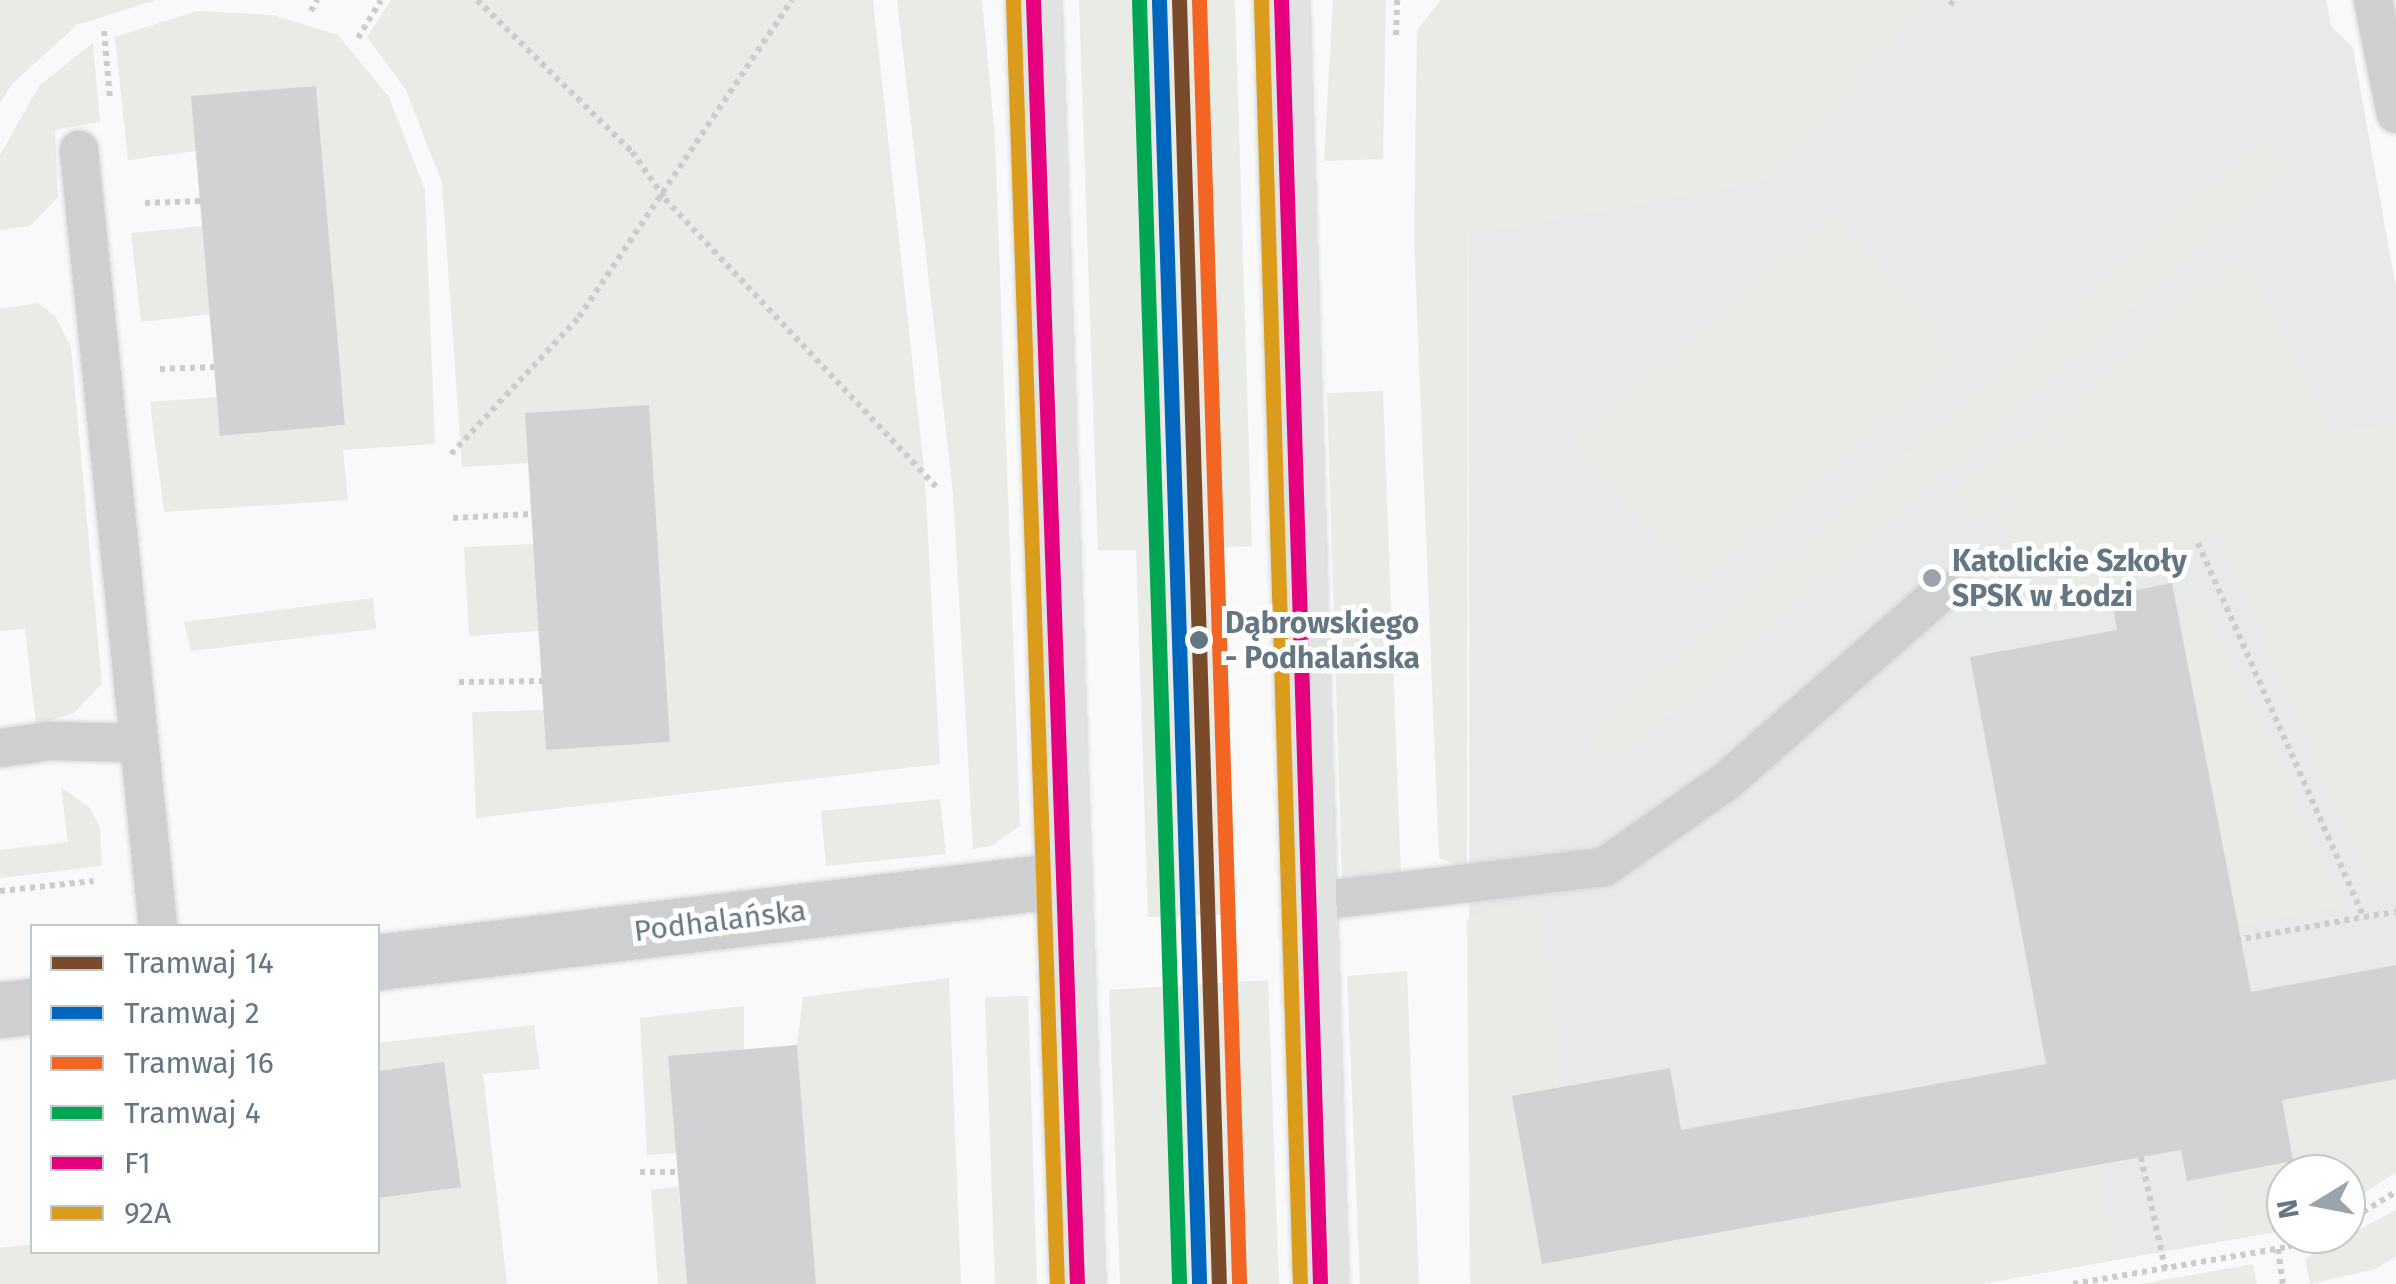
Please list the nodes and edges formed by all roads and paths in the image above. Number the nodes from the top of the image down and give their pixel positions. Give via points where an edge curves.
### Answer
1 (317, 0) edge
2 (381, 0) edge
3 (476, 0) edge
4 (792, 0) edge
5 (1033, 0) edge
6 (1281, 0) edge
7 (1397, 0) edge
8 (2373, 0) edge
9 (311, 11) dead end
10 (1396, 35) dead end
11 (358, 38) dead end
12 (2396, 114) edge
13 (79, 150) dead end
14 (660, 191) junction
15 (201, 201) dead end
16 (135, 204) dead end
17 (214, 366) dead end
18 (150, 370) dead end
19 (451, 454) dead end
20 (938, 488) dead end
21 (532, 514) dead end
22 (453, 518) dead end
23 (2198, 544) dead end
24 (1942, 591) dead end
25 (459, 682) dead end
26 (542, 682) dead end
27 (136, 743) junction
28 (0, 748) edge
29 (151, 874) junction
30 (1062, 880) junction
31 (0, 891) edge
32 (1310, 902) junction
33 (2396, 912) edge
34 (2364, 916) junction
35 (158, 924) edge
36 (2236, 940) dead end
37 (380, 962) edge
38 (30, 1006) edge
39 (0, 1010) edge
40 (2141, 1156) dead end
41 (640, 1172) dead end
42 (677, 1172) dead end
43 (2396, 1192) edge
44 (2366, 1210) edge
45 (2266, 1251) edge
46 (2279, 1254) edge
47 (2164, 1268) junction
48 (1077, 1284) edge
49 (1320, 1284) edge
50 (2073, 1284) edge
51 (2282, 1284) edge

1 - 9 path
2 - 11 path
3 - 14 path via 632,152
4 - 14 path
5 - 30 main road
6 - 32 main road
7 - 10 path
8 - 12 lane
13 - 27 lane
14 - 19 path via 580,316
14 - 20 path
15 - 16 path
17 - 18 path
21 - 22 path
23 - 34 path
24 - 32 lane via 1729,779 1604,868
25 - 26 path
27 - 28 lane via 49,741
27 - 29 lane
29 - 31 path
29 - 35 lane
30 - 37 street, Podhalańska
30 - 48 main road
32 - 49 main road
33 - 34 path
34 - 36 path
38 - 39 street
40 - 47 path
41 - 42 path
43 - 44 path
45 - 47 path
46 - 51 path
47 - 50 path

